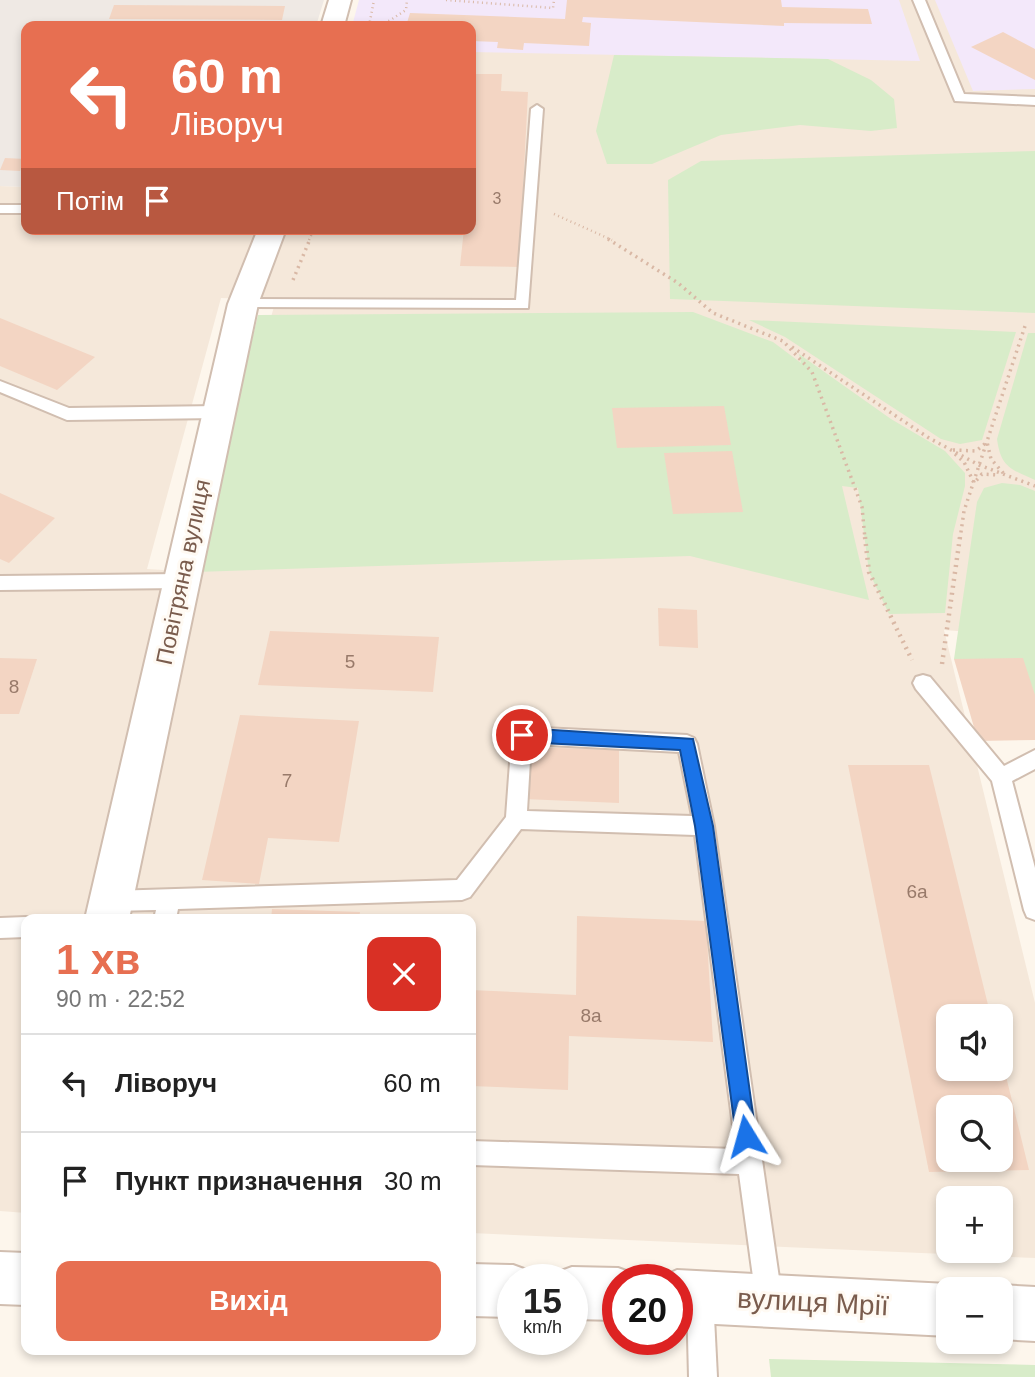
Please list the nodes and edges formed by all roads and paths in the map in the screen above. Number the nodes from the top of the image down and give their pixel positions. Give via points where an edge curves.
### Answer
1 (340, 0) edge
2 (374, 0) edge
3 (407, 0) edge
4 (446, 0) edge
5 (554, 0) edge
6 (919, 0) edge
7 (334, 21) edge
8 (370, 21) edge
9 (389, 21) edge
10 (1035, 101) edge
11 (537, 109) dead end
12 (530, 204) junction
13 (0, 209) edge
14 (21, 209) edge
15 (270, 235) edge
16 (311, 235) edge
17 (243, 304) junction
18 (283, 304) junction
19 (1025, 326) dead end
20 (783, 341) junction
21 (0, 386) edge
22 (219, 412) junction
23 (987, 442) junction
24 (949, 449) junction
25 (979, 465) junction
26 (1006, 475) junction
27 (974, 483) junction
28 (1035, 486) edge
29 (181, 581) junction
30 (0, 583) edge
31 (923, 683) joint
32 (940, 703) junction
33 (1035, 759) edge
34 (1002, 777) junction
35 (516, 820) junction
36 (704, 826) junction
37 (167, 909) edge
38 (109, 910) edge
39 (1035, 910) edge
40 (21, 927) edge
41 (0, 928) edge
42 (476, 1153) edge
43 (750, 1162) junction
44 (0, 1278) edge
45 (21, 1279) edge
46 (476, 1290) edge
47 (497, 1291) edge
48 (693, 1296) edge
49 (769, 1300) junction
50 (936, 1309) edge
51 (1013, 1313) edge
52 (1035, 1314) edge
53 (693, 1323) edge
54 (703, 1377) edge

1 - 7 street
2 - 8 path
3 - 9 path via 406,10
4 - 5 path via 553,8
6 - 10 lane via 959,98
11 - 12 lane
12 - 18 lane via 523,305
12 - 20 path via 622,245 713,313
13 - 14 lane
15 - 17 street, Повітряна вулиця
16 - 18 path
17 - 18 lane
17 - 22 street, Повітряна вулиця
19 - 23 path
20 - 24 path
20 - 31 path via 812,372 862,507 869,572
21 - 22 lane via 67,414
22 - 29 street, Повітряна вулиця
23 - 24 path via 968,453
23 - 25 path
23 - 26 path via 991,459
24 - 25 path
24 - 27 path via 964,462
25 - 26 path
25 - 27 path
26 - 27 path via 982,474
26 - 28 path
27 - 32 path via 962,525
29 - 30 lane
29 - 38 street, Повітряна вулиця
31 - 32 lane
32 - 34 lane
33 - 34 lane
34 - 39 lane
35 - 36 lane
35 - 36 lane via 522,735 687,744
35 - 37 lane via 461,890
36 - 43 lane
37 - 38 lane
40 - 41 lane
42 - 43 lane
43 - 49 lane
44 - 45 street
46 - 47 street
48 - 49 street, вулиця Мрії
49 - 50 street, вулиця Мрії
51 - 52 street
53 - 54 lane

